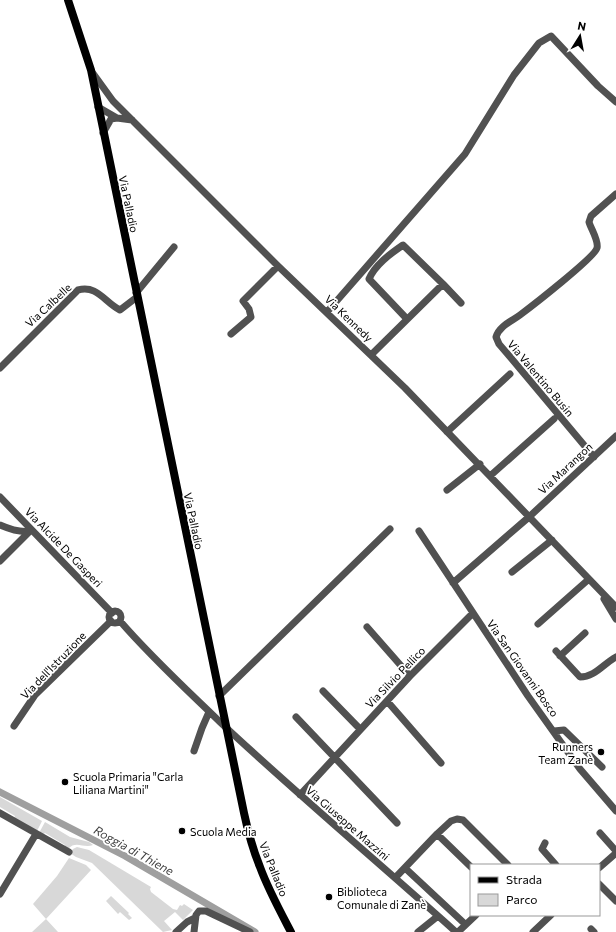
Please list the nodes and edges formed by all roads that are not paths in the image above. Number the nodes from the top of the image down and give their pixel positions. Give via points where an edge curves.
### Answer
1 (68, 0) edge
2 (91, 70) junction
3 (113, 101) junction
4 (616, 102) edge
5 (98, 105) junction
6 (118, 118) junction
7 (132, 120) junction
8 (103, 133) junction
9 (616, 194) edge
10 (174, 247) dead end
11 (278, 266) junction
12 (443, 284) junction
13 (137, 295) junction
14 (461, 303) dead end
15 (327, 312) junction
16 (407, 319) junction
17 (231, 334) dead end
18 (372, 355) junction
19 (0, 368) edge
20 (510, 374) dead end
21 (554, 419) dead end
22 (447, 432) junction
23 (616, 436) edge
24 (594, 456) junction
25 (480, 464) junction
26 (490, 476) junction
27 (447, 490) dead end
28 (0, 497) edge
29 (529, 517) junction
30 (0, 525) edge
31 (390, 529) dead end
32 (30, 531) junction
33 (419, 531) dead end
34 (552, 540) junction
35 (0, 561) edge
36 (512, 572) dead end
37 (591, 580) junction
38 (453, 583) junction
39 (616, 607) edge
40 (112, 613) junction
41 (473, 613) junction
42 (615, 615) edge
43 (111, 621) junction
44 (120, 621) junction
45 (538, 624) dead end
46 (616, 624) edge
47 (366, 627) dead end
48 (585, 633) dead end
49 (616, 657) edge
50 (410, 676) junction
51 (323, 691) dead end
52 (219, 696) junction
53 (387, 702) junction
54 (209, 712) junction
55 (296, 717) dead end
56 (14, 726) dead end
57 (226, 729) junction
58 (360, 729) junction
59 (554, 731) junction
60 (194, 751) dead end
61 (335, 756) junction
62 (441, 764) dead end
63 (602, 768) dead end
64 (300, 795) junction
65 (616, 811) edge
66 (0, 813) edge
67 (397, 823) dead end
68 (600, 833) dead end
69 (36, 834) junction
70 (437, 834) junction
71 (545, 843) dead end
72 (69, 852) dead end
73 (616, 852) edge
74 (507, 864) edge
75 (555, 864) edge
76 (470, 866) edge
77 (600, 867) edge
78 (405, 868) junction
79 (395, 878) junction
80 (600, 885) edge
81 (0, 894) edge
82 (616, 901) edge
83 (438, 916) junction
84 (475, 916) edge
85 (550, 916) edge
86 (195, 918) junction
87 (465, 924) junction
88 (176, 932) edge
89 (194, 932) edge
90 (250, 932) edge
91 (291, 932) edge
92 (418, 932) edge
93 (457, 932) edge
94 (533, 932) edge

1 - 2 main road, Via Palladio
2 - 3 street, Via Kennedy
2 - 5 main road, Via Palladio
3 - 5 street via 104,101
3 - 7 street, Via Kennedy
4 - 15 street via 551,36 539,43 514,75 465,154
5 - 6 street
5 - 8 main road, Via Palladio
6 - 7 street
6 - 8 street via 111,119
7 - 11 street, Via Kennedy
8 - 13 main road, Via Palladio
9 - 24 street, Via Valentino Busin via 591,216 588,222 598,244 597,250 580,267 507,323 496,337 498,344
10 - 13 street
11 - 15 street, Via Kennedy
11 - 17 street via 243,300 251,317
12 - 14 street
12 - 16 street
12 - 16 street via 403,245 392,252 372,272 369,279
13 - 19 street, Via Calbelle via 120,310 93,289 78,290
13 - 52 main road, Via Palladio
15 - 18 street, Via Kennedy
16 - 18 street
18 - 22 street, Via Kennedy
20 - 22 street
21 - 26 street
22 - 25 street, Via Kennedy
23 - 24 street, Via Marangon
24 - 29 street, Via Marangon
25 - 26 street, Via Kennedy
25 - 27 street
26 - 29 street, Via Kennedy
28 - 32 street, Via Alcide De Gasperi
29 - 34 street, Via Kennedy
29 - 38 street, Via Marangon
30 - 32 street via 18,531
31 - 52 street
32 - 35 street
32 - 40 street, Via Alcide De Gasperi
33 - 38 street, Via San Giovanni Bosco
34 - 36 street
34 - 37 street, Via Kennedy
37 - 39 street, Via Kennedy
37 - 42 street, Via Kennedy
37 - 45 street
38 - 41 street, Via San Giovanni Bosco
40 - 43 street via 109,617
40 - 44 street, Via Alcide De Gasperi via 120,614
41 - 50 street, Via Silvio Pellico
41 - 59 street, Via San Giovanni Bosco
42 - 46 street
43 - 44 street
43 - 56 street, Via dell'Istruzione via 35,695
44 - 54 street, Via Alcide De Gasperi via 164,669
47 - 50 street
48 - 49 street via 558,654 580,678 594,673
50 - 53 street, Via Silvio Pellico
51 - 58 street
52 - 57 main road, Via Palladio
53 - 58 street, Via Silvio Pellico
53 - 62 street
54 - 57 street, Via Alcide De Gasperi
54 - 60 street
55 - 61 street
57 - 64 street, Via Giuseppe Mazzini
57 - 91 main road, Via Palladio via 251,843 269,890
58 - 61 street, Via Silvio Pellico
59 - 63 street via 564,730
59 - 65 street, Via San Giovanni Bosco via 580,768
61 - 64 street, Via Silvio Pellico
61 - 67 street
64 - 79 street, Via Giuseppe Mazzini
66 - 69 street
68 - 73 street
69 - 72 street
69 - 81 street
70 - 74 street via 451,821 463,820
70 - 76 street
70 - 78 street
71 - 75 street via 542,849
73 - 77 street
78 - 79 street
78 - 87 street
79 - 83 street, Via Giuseppe Mazzini
80 - 82 street
83 - 92 street
83 - 93 street, Via Giuseppe Mazzini
84 - 87 street
85 - 94 street
86 - 88 street
86 - 89 street
86 - 90 street via 199,911 206,911
87 - 93 street

